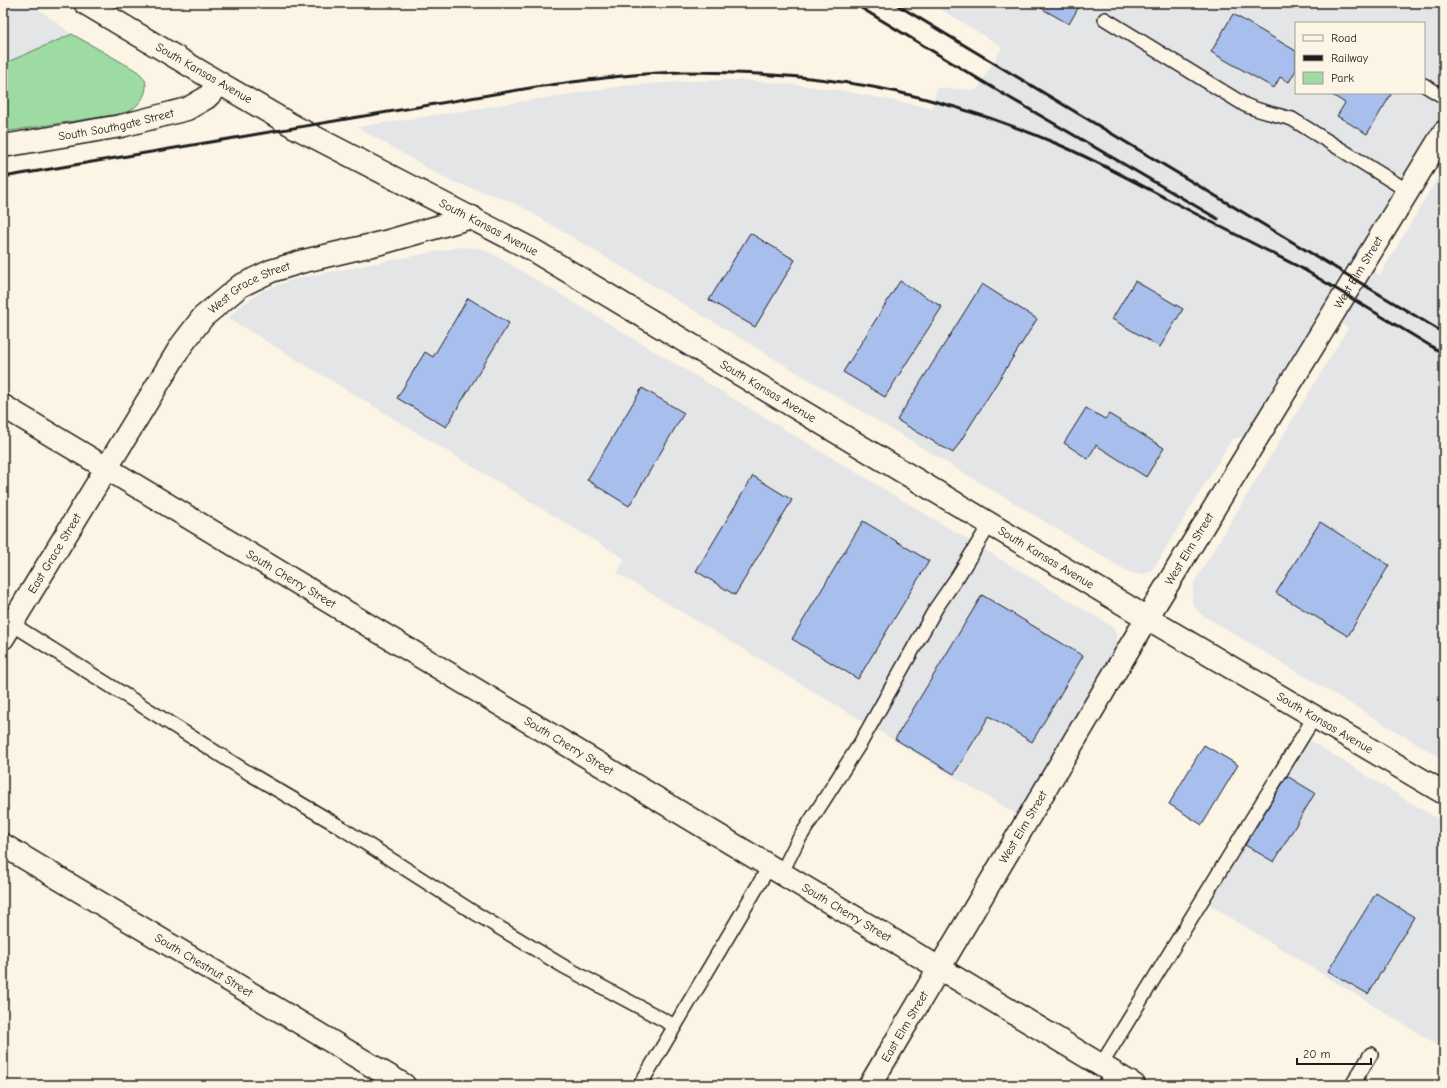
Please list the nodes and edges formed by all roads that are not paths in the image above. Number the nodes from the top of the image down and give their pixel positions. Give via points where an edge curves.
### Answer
1 (84, 3) edge
2 (1105, 19) dead end
3 (221, 84) junction
4 (1425, 86) edge
5 (1444, 97) edge
6 (1444, 132) edge
7 (3, 146) edge
8 (1408, 191) junction
9 (472, 217) junction
10 (3, 406) edge
11 (107, 469) junction
12 (990, 524) junction
13 (1147, 618) junction
14 (7, 631) edge
15 (1315, 716) junction
16 (1444, 794) edge
17 (3, 845) edge
18 (775, 870) junction
19 (940, 969) junction
20 (675, 1026) junction
21 (1371, 1054) dead end
22 (1106, 1074) edge
23 (404, 1085) edge
24 (640, 1085) edge
25 (870, 1085) edge
26 (1134, 1085) edge
27 (1352, 1085) edge

1 - 3 street, South Kansas Avenue
2 - 8 lane via 1245,105 1292,119
3 - 7 street, South Southgate Street via 206,98 187,109 121,126
3 - 9 street, South Kansas Avenue via 295,127
4 - 5 lane
6 - 8 street, West Elm Street
8 - 13 street, West Elm Street
9 - 11 street, West Grace Street via 385,242 304,261 271,271 240,286 204,317 181,346
9 - 12 street, South Kansas Avenue via 531,249
10 - 11 street, South Cherry Street
11 - 14 street, East Grace Street
11 - 18 street, South Cherry Street
12 - 13 street, South Kansas Avenue
12 - 18 lane via 936,608 861,742 797,842
13 - 15 street, South Kansas Avenue
13 - 19 street, West Elm Street
14 - 20 lane via 337,825 563,966
15 - 16 street, South Kansas Avenue
15 - 22 lane
17 - 23 street, South Chestnut Street
18 - 19 street, South Cherry Street
18 - 20 lane
19 - 22 street, South Cherry Street
19 - 25 street, East Elm Street
20 - 24 lane
21 - 27 lane
22 - 26 street, South Cherry Street

